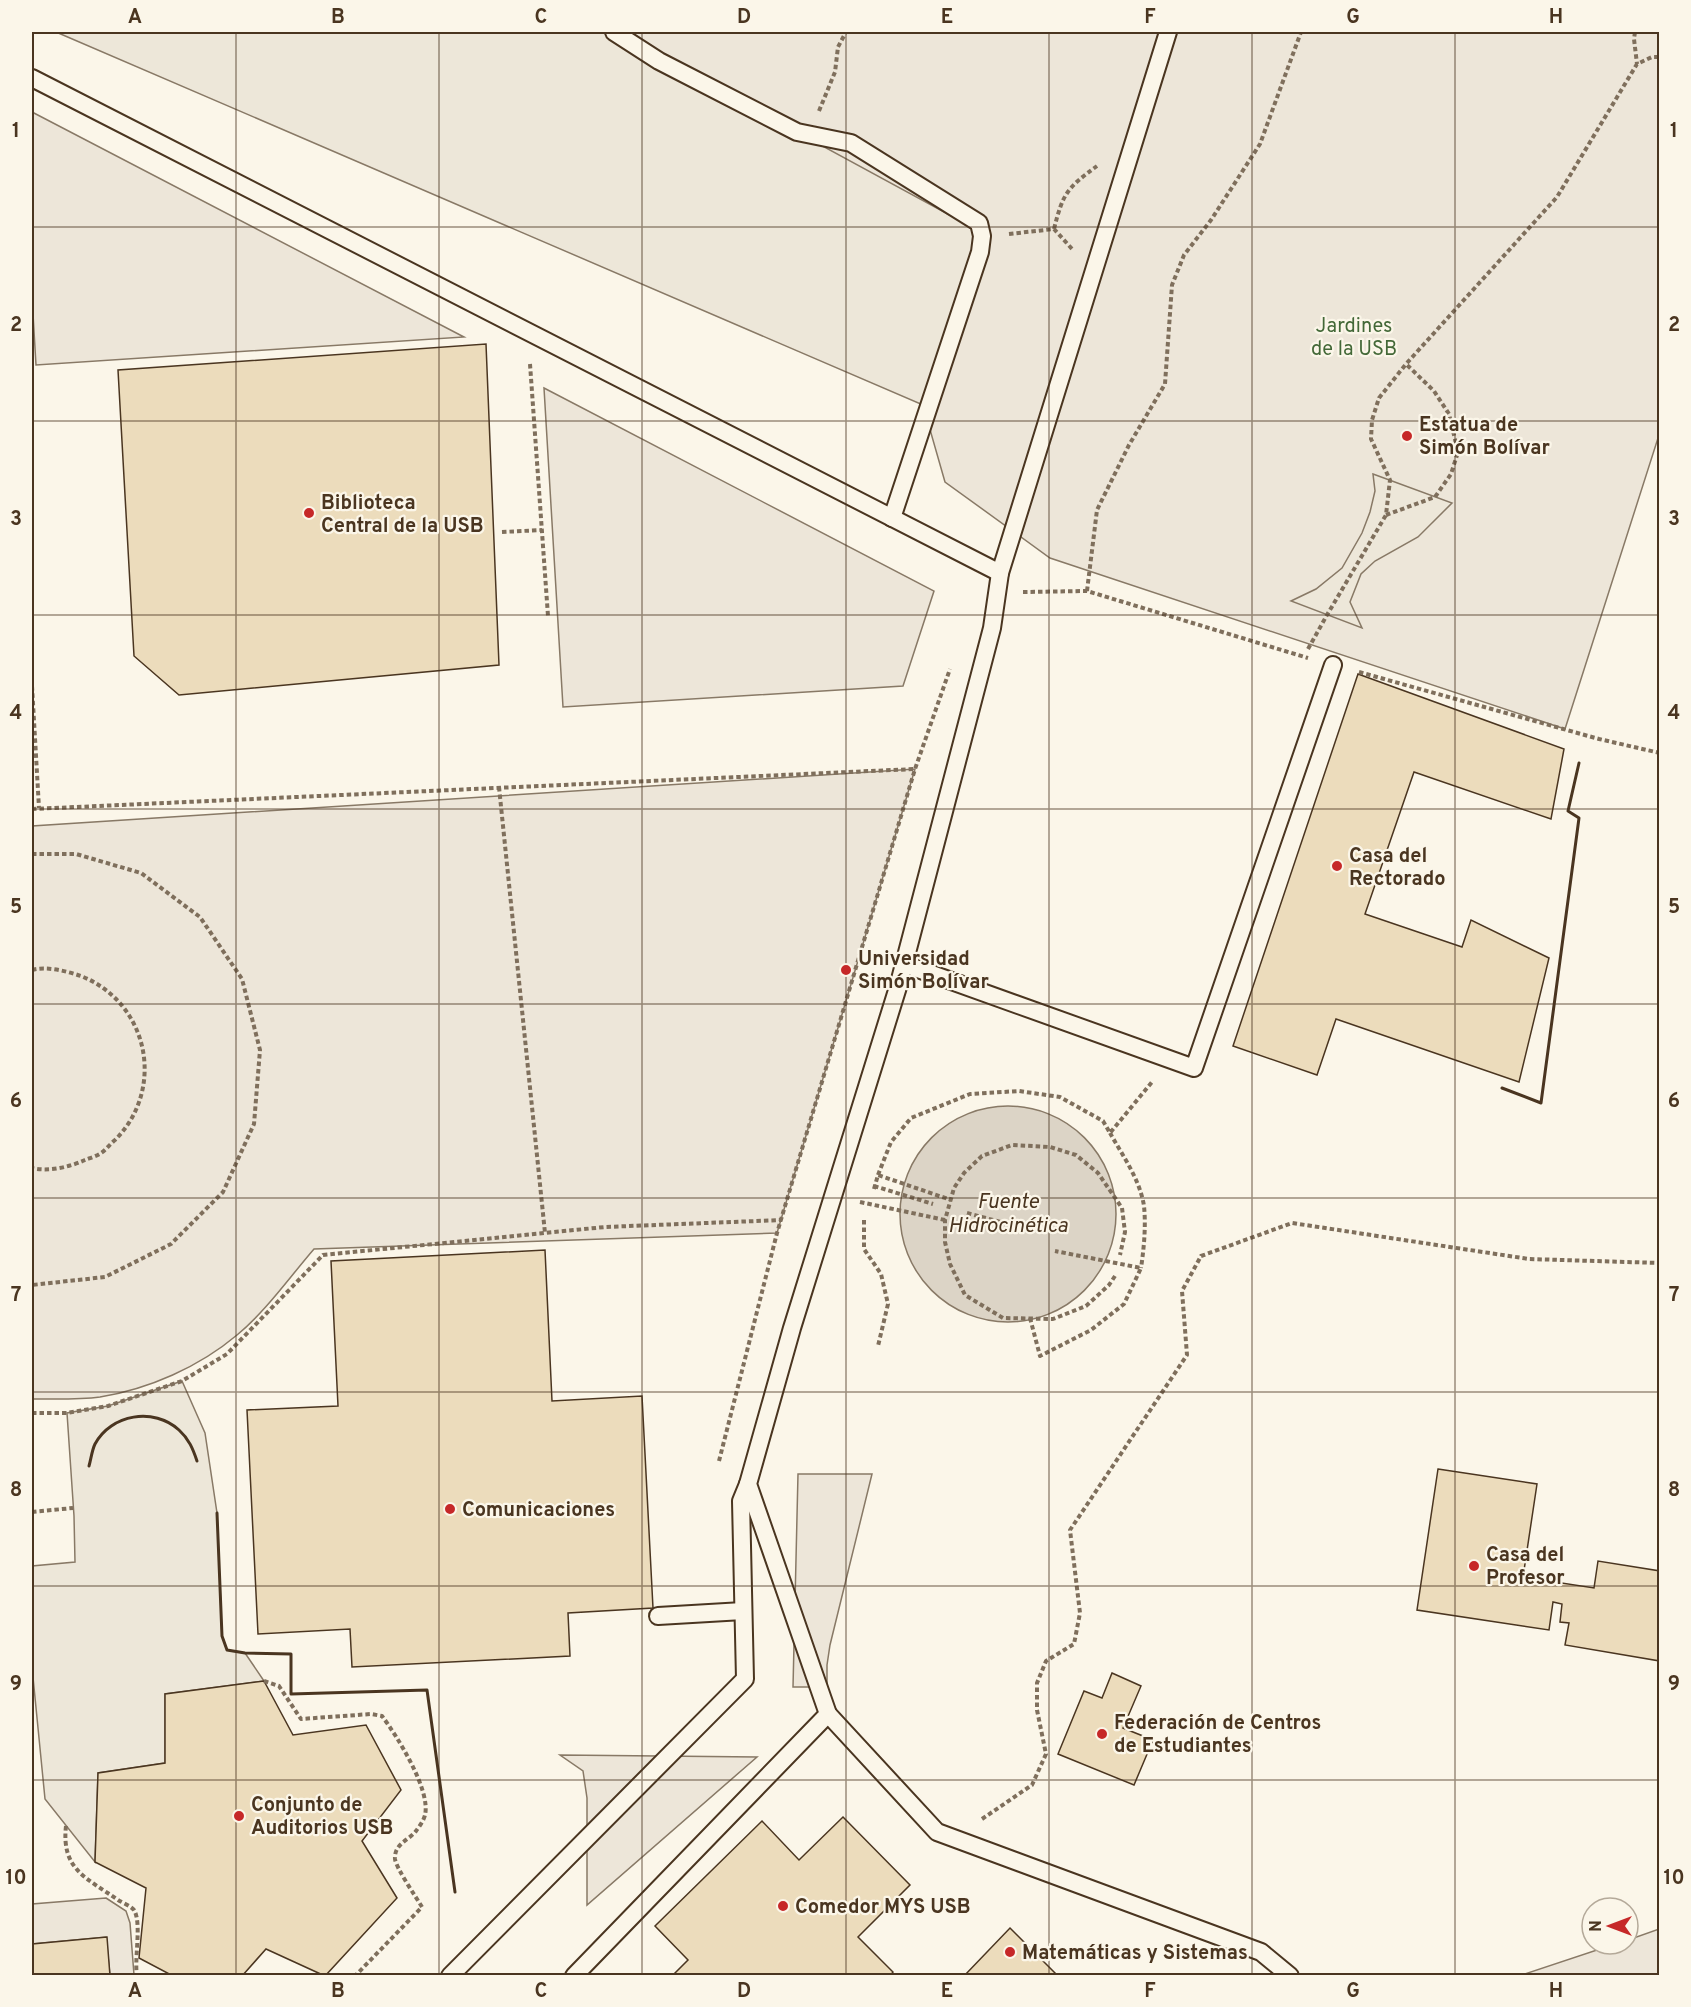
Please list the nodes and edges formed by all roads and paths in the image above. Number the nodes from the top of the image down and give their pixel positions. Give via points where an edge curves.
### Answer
1 (614, 32) edge
2 (846, 32) edge
3 (1168, 32) edge
4 (1301, 32) edge
5 (1635, 32) edge
6 (1659, 57) edge
7 (1637, 64) junction
8 (32, 78) edge
9 (797, 132) junction
10 (1132, 148) junction
11 (1054, 229) junction
12 (982, 236) junction
13 (1093, 273) junction
14 (530, 358) dead end
15 (1406, 364) junction
16 (1386, 515) junction
17 (892, 518) junction
18 (542, 530) junction
19 (502, 532) dead end
20 (1000, 573) junction
21 (1087, 591) dead end
22 (548, 616) dead end
23 (1305, 657) dead end
24 (954, 659) dead end
25 (1333, 665) dead end
26 (32, 687) edge
27 (915, 769) junction
28 (499, 787) junction
29 (39, 808) junction
30 (32, 809) edge
31 (32, 854) edge
32 (904, 964) junction
33 (32, 970) edge
34 (1162, 1056) junction
35 (1110, 1133) junction
36 (32, 1168) edge
37 (878, 1175) junction
38 (850, 1200) dead end
39 (951, 1200) junction
40 (933, 1204) dead end
41 (967, 1213) dead end
42 (782, 1220) junction
43 (864, 1220) dead end
44 (945, 1220) junction
45 (1008, 1224) dead end
46 (545, 1233) junction
47 (1055, 1251) dead end
48 (1120, 1255) dead end
49 (1659, 1263) edge
50 (1141, 1268) junction
51 (1115, 1276) dead end
52 (32, 1285) edge
53 (1030, 1318) junction
54 (878, 1346) dead end
55 (32, 1413) edge
56 (719, 1461) dead end
57 (748, 1484) junction
58 (73, 1508) dead end
59 (32, 1512) edge
60 (743, 1611) junction
61 (658, 1616) dead end
62 (264, 1681) dead end
63 (828, 1714) junction
64 (66, 1826) dead end
65 (954, 1838) junction
66 (136, 1976) edge
67 (355, 1976) edge
68 (450, 1976) edge
69 (574, 1976) edge
70 (1290, 1976) edge

1 - 9 lane via 659,61
2 - 9 path via 819,111
3 - 10 lane
4 - 21 path via 1260,144 1184,255 1172,285 1165,384 1097,510
5 - 7 path
6 - 7 path
7 - 15 path via 1557,197
8 - 17 lane
9 - 12 lane via 851,143 979,223
10 - 11 path via 1106,158 1071,185
10 - 13 lane
11 - 12 path
11 - 13 path
12 - 17 lane
13 - 20 lane
14 - 18 path
15 - 16 path via 1379,398 1372,420 1371,439 1390,480
15 - 16 path via 1434,391 1449,414 1458,452 1451,474 1435,497
16 - 23 path
17 - 20 lane
18 - 19 path
18 - 22 path
20 - 32 lane via 992,628
24 - 27 path
25 - 34 lane via 1194,1068
26 - 29 path
27 - 28 path
27 - 42 path
28 - 29 path
28 - 46 path
29 - 30 path
31 - 52 path via 76,854 141,873 200,917 242,979 260,1050 254,1125 223,1192 171,1244 105,1277
32 - 34 lane
32 - 57 lane
33 - 36 path via 67,971 96,982 121,1002 137,1029 146,1062 142,1097 127,1128 102,1153 70,1167
34 - 35 path via 1150,1087
35 - 37 path via 1103,1121 1060,1097 1020,1091 970,1094 911,1118 891,1142
35 - 50 path via 1134,1175 1144,1206
37 - 39 path
37 - 40 path via 874,1188
38 - 44 path
39 - 44 path
39 - 48 path via 954,1188 982,1156 1012,1145 1050,1147 1076,1155 1098,1173 1122,1208 1125,1232
41 - 45 path
42 - 46 path
42 - 56 path
43 - 54 path via 864,1249 881,1274 888,1304
44 - 53 path via 950,1264 965,1295 1003,1318
46 - 55 path via 323,1254 226,1354 182,1381 108,1406 67,1413
47 - 50 path
49 - 65 path via 1529,1259 1292,1223 1201,1256 1182,1291 1187,1355 1070,1530 1080,1613 1074,1644 1046,1661 1037,1683 1037,1710 1046,1754 1032,1785
50 - 53 path via 1124,1304 1091,1330 1040,1356
51 - 53 path via 1086,1306 1053,1319
57 - 60 lane via 741,1501
57 - 63 lane
58 - 59 path
60 - 61 lane
60 - 68 lane via 745,1680
62 - 67 path via 279,1686 301,1719 382,1716 398,1737 424,1791 425,1816 396,1850 395,1860 422,1907
63 - 65 lane via 937,1832
63 - 69 lane
64 - 66 path via 64,1843 78,1872 134,1910
65 - 70 lane via 1261,1952

